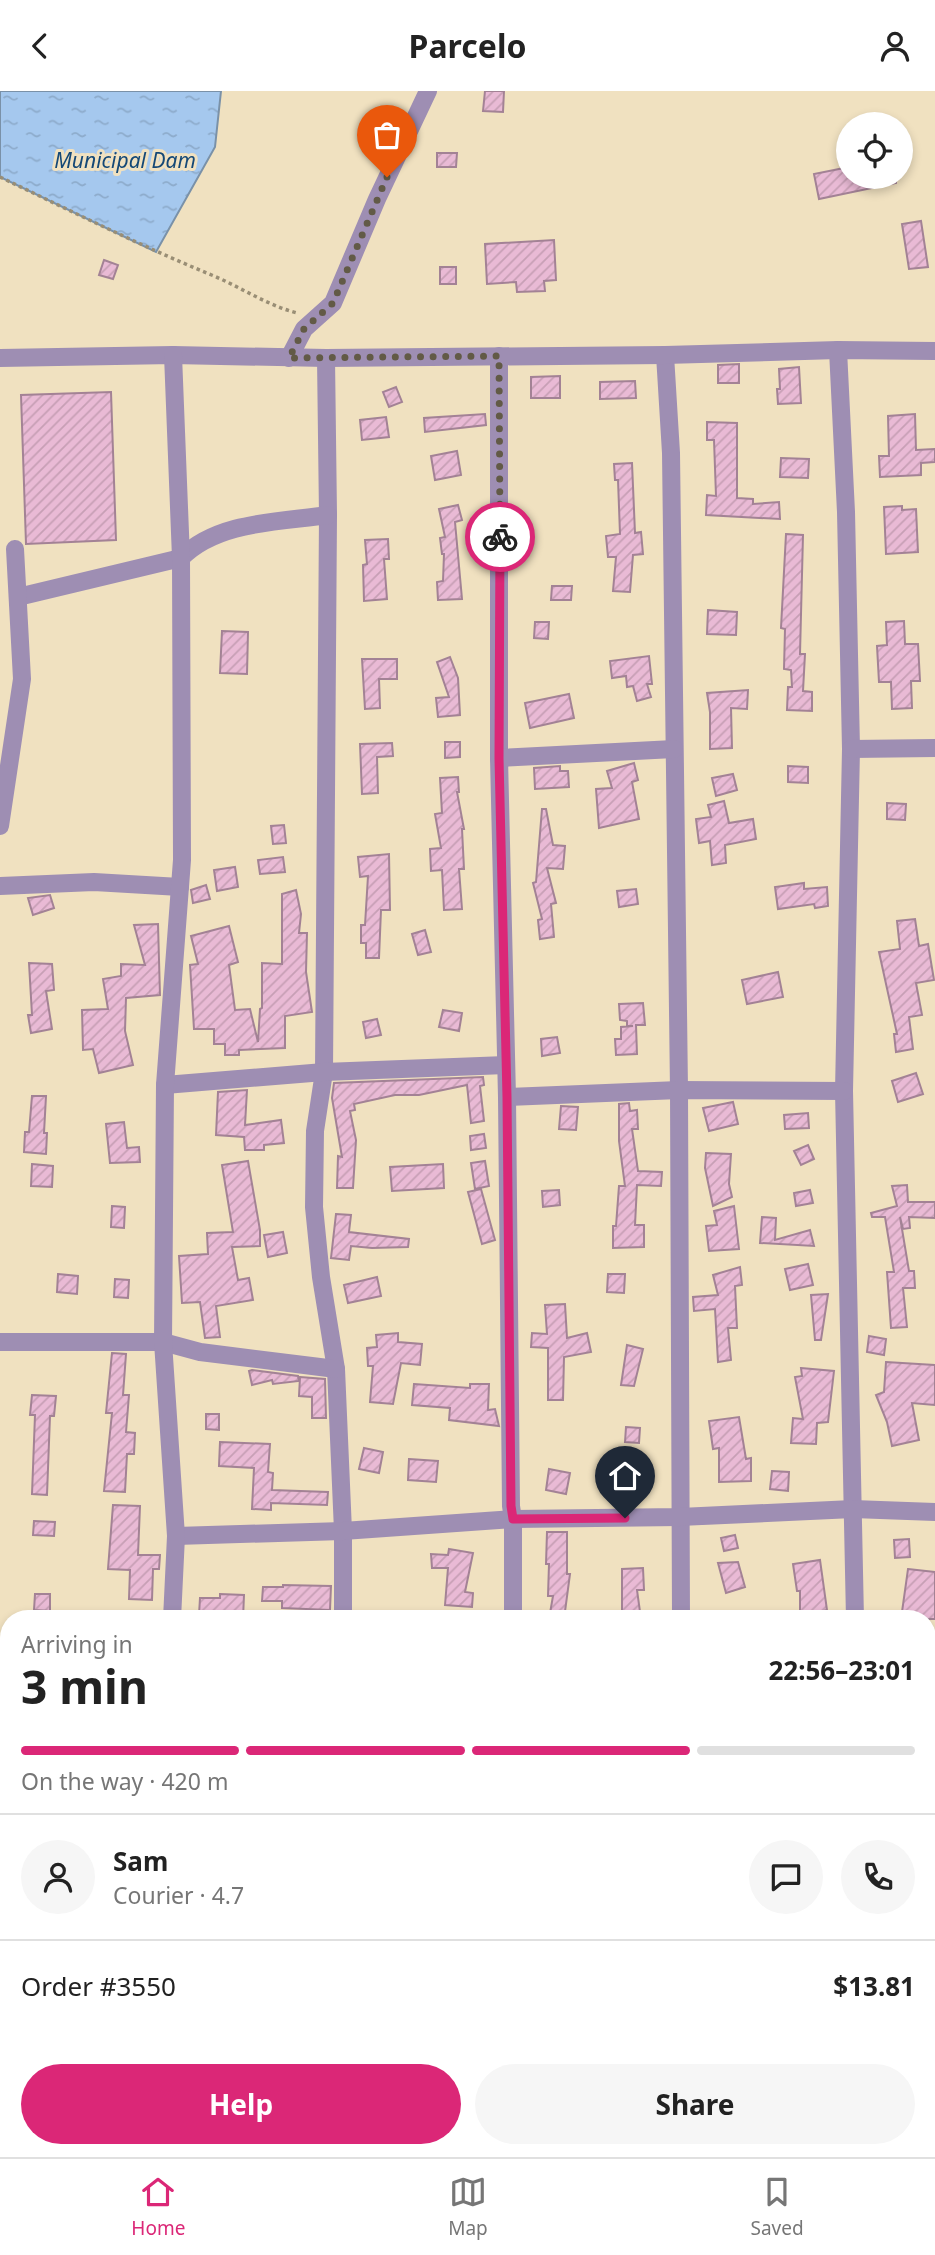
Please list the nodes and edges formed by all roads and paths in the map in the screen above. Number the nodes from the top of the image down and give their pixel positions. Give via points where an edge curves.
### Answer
1 (428, 91) edge
2 (0, 177) edge
3 (316, 318) junction
4 (838, 350) junction
5 (935, 351) edge
6 (173, 355) junction
7 (665, 355) junction
8 (499, 356) junction
9 (0, 358) edge
10 (289, 358) junction
11 (326, 358) junction
12 (328, 515) junction
13 (15, 549) dead end
14 (181, 558) junction
15 (18, 597) junction
16 (935, 748) edge
17 (674, 749) junction
18 (851, 749) junction
19 (499, 758) junction
20 (0, 826) edge
21 (0, 886) edge
22 (180, 887) junction
23 (506, 1065) junction
24 (324, 1072) junction
25 (165, 1086) junction
26 (679, 1090) junction
27 (844, 1091) junction
28 (507, 1097) junction
29 (0, 1342) edge
30 (163, 1342) junction
31 (336, 1369) junction
32 (853, 1509) junction
33 (935, 1512) edge
34 (680, 1517) junction
35 (513, 1519) junction
36 (343, 1531) junction
37 (176, 1537) junction
38 (172, 1610) edge
39 (343, 1610) edge
40 (513, 1610) edge
41 (681, 1610) edge
42 (855, 1610) edge

1 - 3 street via 333,303
2 - 3 path via 256,297
3 - 10 street via 304,329
4 - 5 street
4 - 7 street
4 - 18 street
6 - 9 street
6 - 10 street
6 - 14 street
7 - 8 street
7 - 17 street via 671,453
8 - 11 street
8 - 19 street
10 - 11 street
11 - 12 street
12 - 14 street via 240,528 203,539
12 - 24 street
13 - 15 street
14 - 15 street
14 - 22 street
15 - 20 street via 22,679
16 - 18 street
17 - 19 street
17 - 26 street
18 - 27 street
19 - 23 street
21 - 22 street via 94,882
22 - 25 street
23 - 24 street
23 - 28 street
24 - 25 street
24 - 31 street via 315,1132 314,1206
25 - 30 street
26 - 27 street
26 - 28 street
26 - 34 street
27 - 32 street
28 - 35 street
29 - 30 street
30 - 31 street via 214,1354
30 - 37 street
31 - 36 street
32 - 33 street
32 - 34 street
32 - 42 street
34 - 35 street
34 - 41 street
35 - 36 street
35 - 40 street
36 - 37 street
36 - 39 street
37 - 38 street

